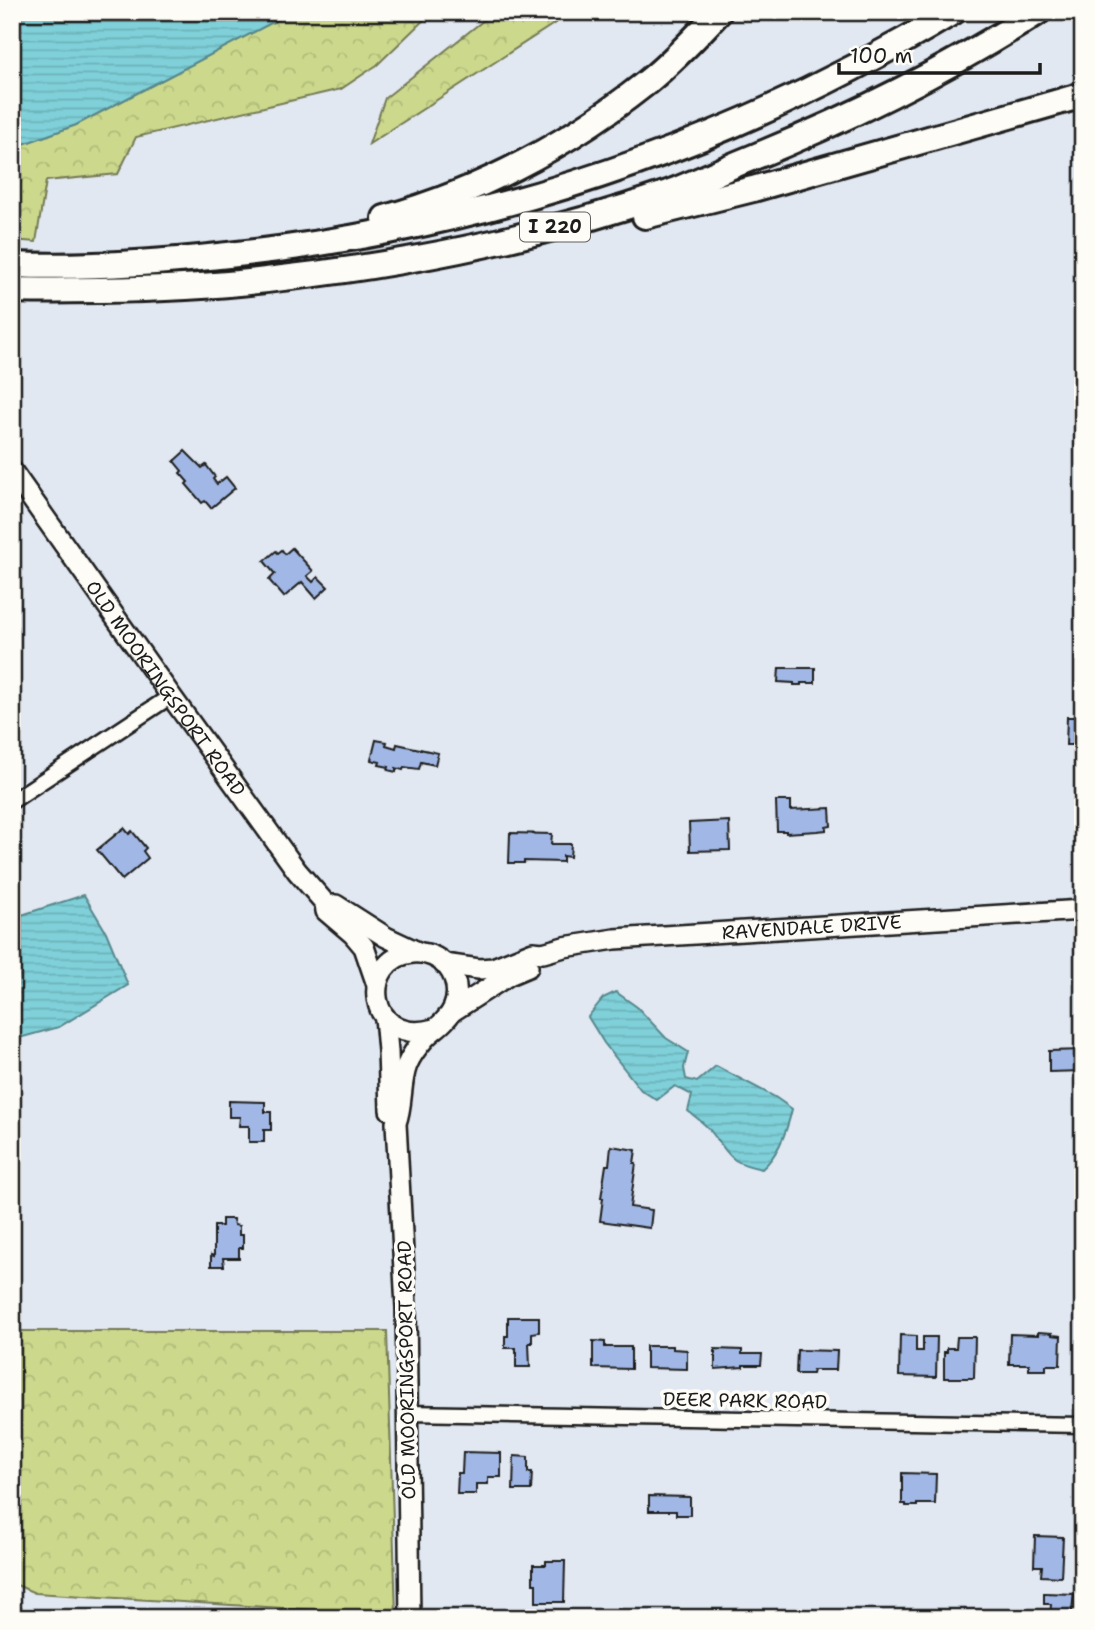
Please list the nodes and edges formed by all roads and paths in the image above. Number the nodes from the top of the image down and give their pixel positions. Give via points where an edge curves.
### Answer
1 (719, 12) edge
2 (953, 12) edge
3 (1038, 12) edge
4 (1083, 95) edge
5 (445, 254) junction
6 (206, 257) junction
7 (21, 266) edge
8 (21, 290) edge
9 (12, 471) edge
10 (170, 696) junction
11 (12, 801) edge
12 (325, 903) junction
13 (1083, 910) edge
14 (418, 952) junction
15 (543, 953) junction
16 (444, 964) junction
17 (377, 985) junction
18 (453, 1011) junction
19 (385, 1017) junction
20 (434, 1029) junction
21 (396, 1123) junction
22 (407, 1413) junction
23 (1083, 1426) edge
24 (410, 1618) edge

1 - 6 highway via 647,82 566,140 522,165 387,218
2 - 6 highway, I 220 via 803,94 613,171 495,207 387,232
3 - 5 highway, I 220 via 882,99 670,192 546,230
4 - 5 highway via 630,220
5 - 8 highway, I 220 via 244,283
6 - 7 highway, I 220
9 - 10 main road, OLD MOORINGSPORT ROAD
10 - 11 street
10 - 12 main road, OLD MOORINGSPORT ROAD
12 - 14 main road, OLD MOORINGSPORT ROAD
12 - 17 main road, OLD MOORINGSPORT ROAD via 326,911 364,947
13 - 15 main road, RAVENDALE DRIVE via 615,939
14 - 16 main road, OLD MOORINGSPORT ROAD
14 - 17 main road via 387,965
15 - 16 main road, RAVENDALE DRIVE via 533,952 493,968
15 - 18 main road, RAVENDALE DRIVE via 539,962 509,975
16 - 18 main road via 456,986
17 - 19 main road, OLD MOORINGSPORT ROAD via 377,1002
18 - 20 main road, OLD MOORINGSPORT ROAD
19 - 20 main road via 407,1032
19 - 21 main road, OLD MOORINGSPORT ROAD via 390,1115
20 - 21 main road, OLD MOORINGSPORT ROAD via 406,1068
21 - 22 main road, OLD MOORINGSPORT ROAD
22 - 23 street, DEER PARK ROAD
22 - 24 main road, OLD MOORINGSPORT ROAD

